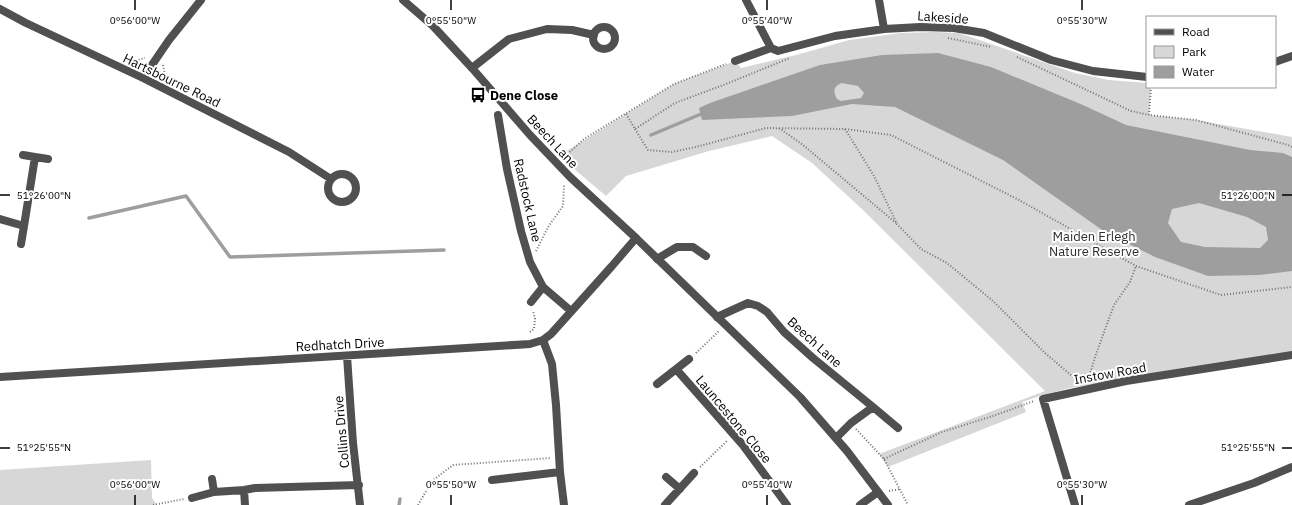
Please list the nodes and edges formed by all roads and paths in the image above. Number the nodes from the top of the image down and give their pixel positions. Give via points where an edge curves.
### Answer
1 (201, 0) edge
2 (404, 0) edge
3 (746, 0) edge
4 (879, 0) edge
5 (0, 9) edge
6 (884, 29) junction
7 (594, 35) dead end
8 (945, 38) dead end
9 (991, 47) dead end
10 (771, 48) junction
11 (1011, 54) dead end
12 (1292, 56) edge
13 (794, 57) dead end
14 (735, 61) joint
15 (1276, 62) edge
16 (472, 68) junction
17 (1146, 77) edge
18 (143, 78) junction
19 (1151, 88) edge
20 (626, 114) junction
21 (1149, 115) junction
22 (498, 116) dead end
23 (779, 128) junction
24 (635, 129) junction
25 (844, 129) junction
26 (1292, 147) edge
27 (23, 155) dead end
28 (35, 157) junction
29 (48, 159) dead end
30 (561, 159) dead end
31 (331, 179) dead end
32 (564, 183) dead end
33 (0, 219) edge
34 (897, 224) junction
35 (24, 226) junction
36 (636, 238) junction
37 (21, 244) dead end
38 (706, 256) dead end
39 (533, 257) dead end
40 (658, 259) junction
41 (1136, 266) junction
42 (543, 287) junction
43 (1292, 287) edge
44 (531, 302) joint
45 (571, 311) junction
46 (717, 317) junction
47 (726, 325) junction
48 (530, 332) dead end
49 (543, 340) junction
50 (1292, 355) edge
51 (347, 356) junction
52 (689, 359) joint
53 (676, 369) junction
54 (0, 377) edge
55 (657, 384) dead end
56 (1086, 389) junction
57 (1043, 399) junction
58 (873, 407) junction
59 (851, 424) junction
60 (898, 428) dead end
61 (733, 434) junction
62 (836, 438) junction
63 (559, 457) junction
64 (884, 459) junction
65 (1292, 467) edge
66 (560, 472) junction
67 (694, 474) joint
68 (666, 477) dead end
69 (212, 479) dead end
70 (492, 480) dead end
71 (359, 486) junction
72 (680, 489) junction
73 (244, 490) junction
74 (214, 492) junction
75 (878, 492) junction
76 (192, 498) joint
77 (153, 505) edge
78 (245, 505) edge
79 (360, 505) edge
80 (418, 505) edge
81 (564, 505) edge
82 (665, 505) edge
83 (787, 505) edge
84 (860, 505) edge
85 (888, 505) edge
86 (908, 505) edge
87 (1075, 505) edge
88 (1189, 505) edge

1 - 18 street
2 - 16 street, Beech Lane via 433,26
3 - 10 street
4 - 6 street
5 - 18 street, Hartsbourne Road
6 - 10 street, Lakeside via 835,36 778,51
6 - 17 street, Lakeside via 954,28 976,32 1051,60 1093,71
7 - 16 street via 572,30 548,29 509,40
8 - 9 path
10 - 14 street, Lakeside
11 - 21 path via 1131,111
12 - 15 street
13 - 24 path via 675,103
14 - 20 path via 674,84
16 - 36 street, Beech Lane via 566,173
18 - 31 street, Hartsbourne Road via 290,152
19 - 21 path
20 - 24 path
20 - 30 path via 584,140
21 - 26 path via 1196,120
22 - 42 street, Radstock Lane via 521,231 530,262
23 - 24 path via 766,128 696,148 672,152 648,150
23 - 25 path
23 - 34 path
25 - 34 path via 874,176
25 - 41 path via 891,135 1019,200
27 - 28 street
28 - 29 street
28 - 35 street
32 - 39 path via 563,206
33 - 35 street
34 - 56 path via 921,249 947,263 992,301
35 - 37 street
36 - 40 street, Beech Lane
36 - 45 street, Redhatch Drive
38 - 40 street via 693,247 677,247
40 - 46 street, Beech Lane
41 - 43 path via 1221,295
41 - 56 path via 1130,282 1114,305
42 - 44 street
42 - 45 street, Radstock Lane
44 - 48 path via 535,319 534,329
45 - 49 street, Redhatch Drive
46 - 47 street, Beech Lane
46 - 58 street, Beech Lane via 748,303 758,306 813,358
47 - 52 path
47 - 62 street, Beech Lane via 800,397
49 - 51 street, Redhatch Drive via 513,346
49 - 63 street via 552,364
50 - 56 street, Instow Road
51 - 54 street, Redhatch Drive
51 - 71 street, Collins Drive via 353,444
52 - 53 street
53 - 55 street
53 - 61 street, Launcestone Close
56 - 57 street, Instow Road
57 - 64 path via 942,432
57 - 87 street
58 - 59 street
58 - 60 street, Beech Lane
59 - 62 street
59 - 64 path
61 - 67 path
61 - 83 street, Launcestone Close
62 - 75 street, Beech Lane
63 - 66 street
63 - 80 path via 453,465 432,481
64 - 86 path
65 - 88 street
66 - 70 street
66 - 81 street
67 - 72 street
68 - 72 street
69 - 74 street
71 - 73 street
71 - 79 street, Collins Drive
72 - 82 street
73 - 74 street
73 - 78 street
74 - 76 street
75 - 84 street
75 - 85 street, Beech Lane
76 - 77 path

